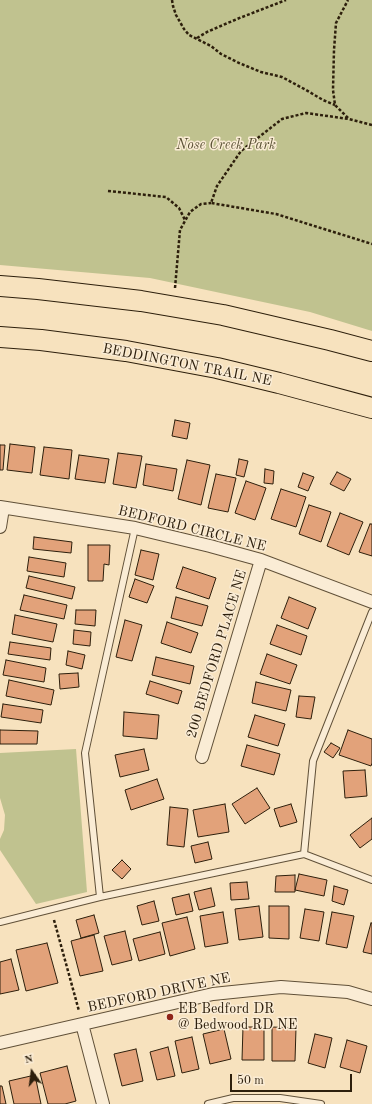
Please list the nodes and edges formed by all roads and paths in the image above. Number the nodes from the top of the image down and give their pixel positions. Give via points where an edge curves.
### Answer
1 (172, 0) edge
2 (286, 0) edge
3 (348, 0) edge
4 (196, 39) junction
5 (335, 105) junction
6 (349, 119) junction
7 (372, 126) edge
8 (108, 191) dead end
9 (211, 203) junction
10 (185, 221) junction
11 (372, 244) edge
12 (0, 286) edge
13 (173, 307) junction
14 (0, 337) edge
15 (372, 351) edge
16 (372, 408) edge
17 (1, 507) edge
18 (0, 527) edge
19 (135, 528) junction
20 (261, 560) junction
21 (372, 602) edge
22 (372, 612) edge
23 (202, 757) dead end
24 (304, 854) junction
25 (372, 880) edge
26 (100, 897) junction
27 (51, 909) junction
28 (0, 922) edge
29 (372, 1000) edge
30 (82, 1024) junction
31 (0, 1043) edge
32 (103, 1104) edge
33 (208, 1104) edge
34 (321, 1104) edge

1 - 4 path via 184,29
2 - 4 path via 237,19
3 - 5 path via 336,23 333,90
4 - 5 path via 239,63 282,77
5 - 6 path
6 - 7 path
6 - 9 path via 306,113 282,119 241,151 217,186
8 - 10 path via 166,197 179,208
9 - 10 path via 201,204 190,212
9 - 11 path via 276,214
10 - 13 path via 180,230
12 - 13 main road via 38,288
13 - 15 main road via 223,315
14 - 16 main road, BEDDINGTON TRAIL NE via 126,351 217,368
17 - 18 street
17 - 19 street, BEDFORD CIRCLE NE
19 - 20 street, BEDFORD CIRCLE NE
19 - 26 lane via 84,753
20 - 21 street, BEDFORD CIRCLE NE
20 - 23 street, 200 BEDFORD PLACE NE
22 - 24 lane via 313,761
24 - 25 lane
24 - 26 lane
26 - 27 lane
27 - 28 lane
27 - 30 path
29 - 30 street, BEDFORD DRIVE NE via 348,992 280,986 213,994
30 - 31 street, BEDFORD DRIVE NE
30 - 32 street
33 - 34 lane via 233,1098 280,1098

